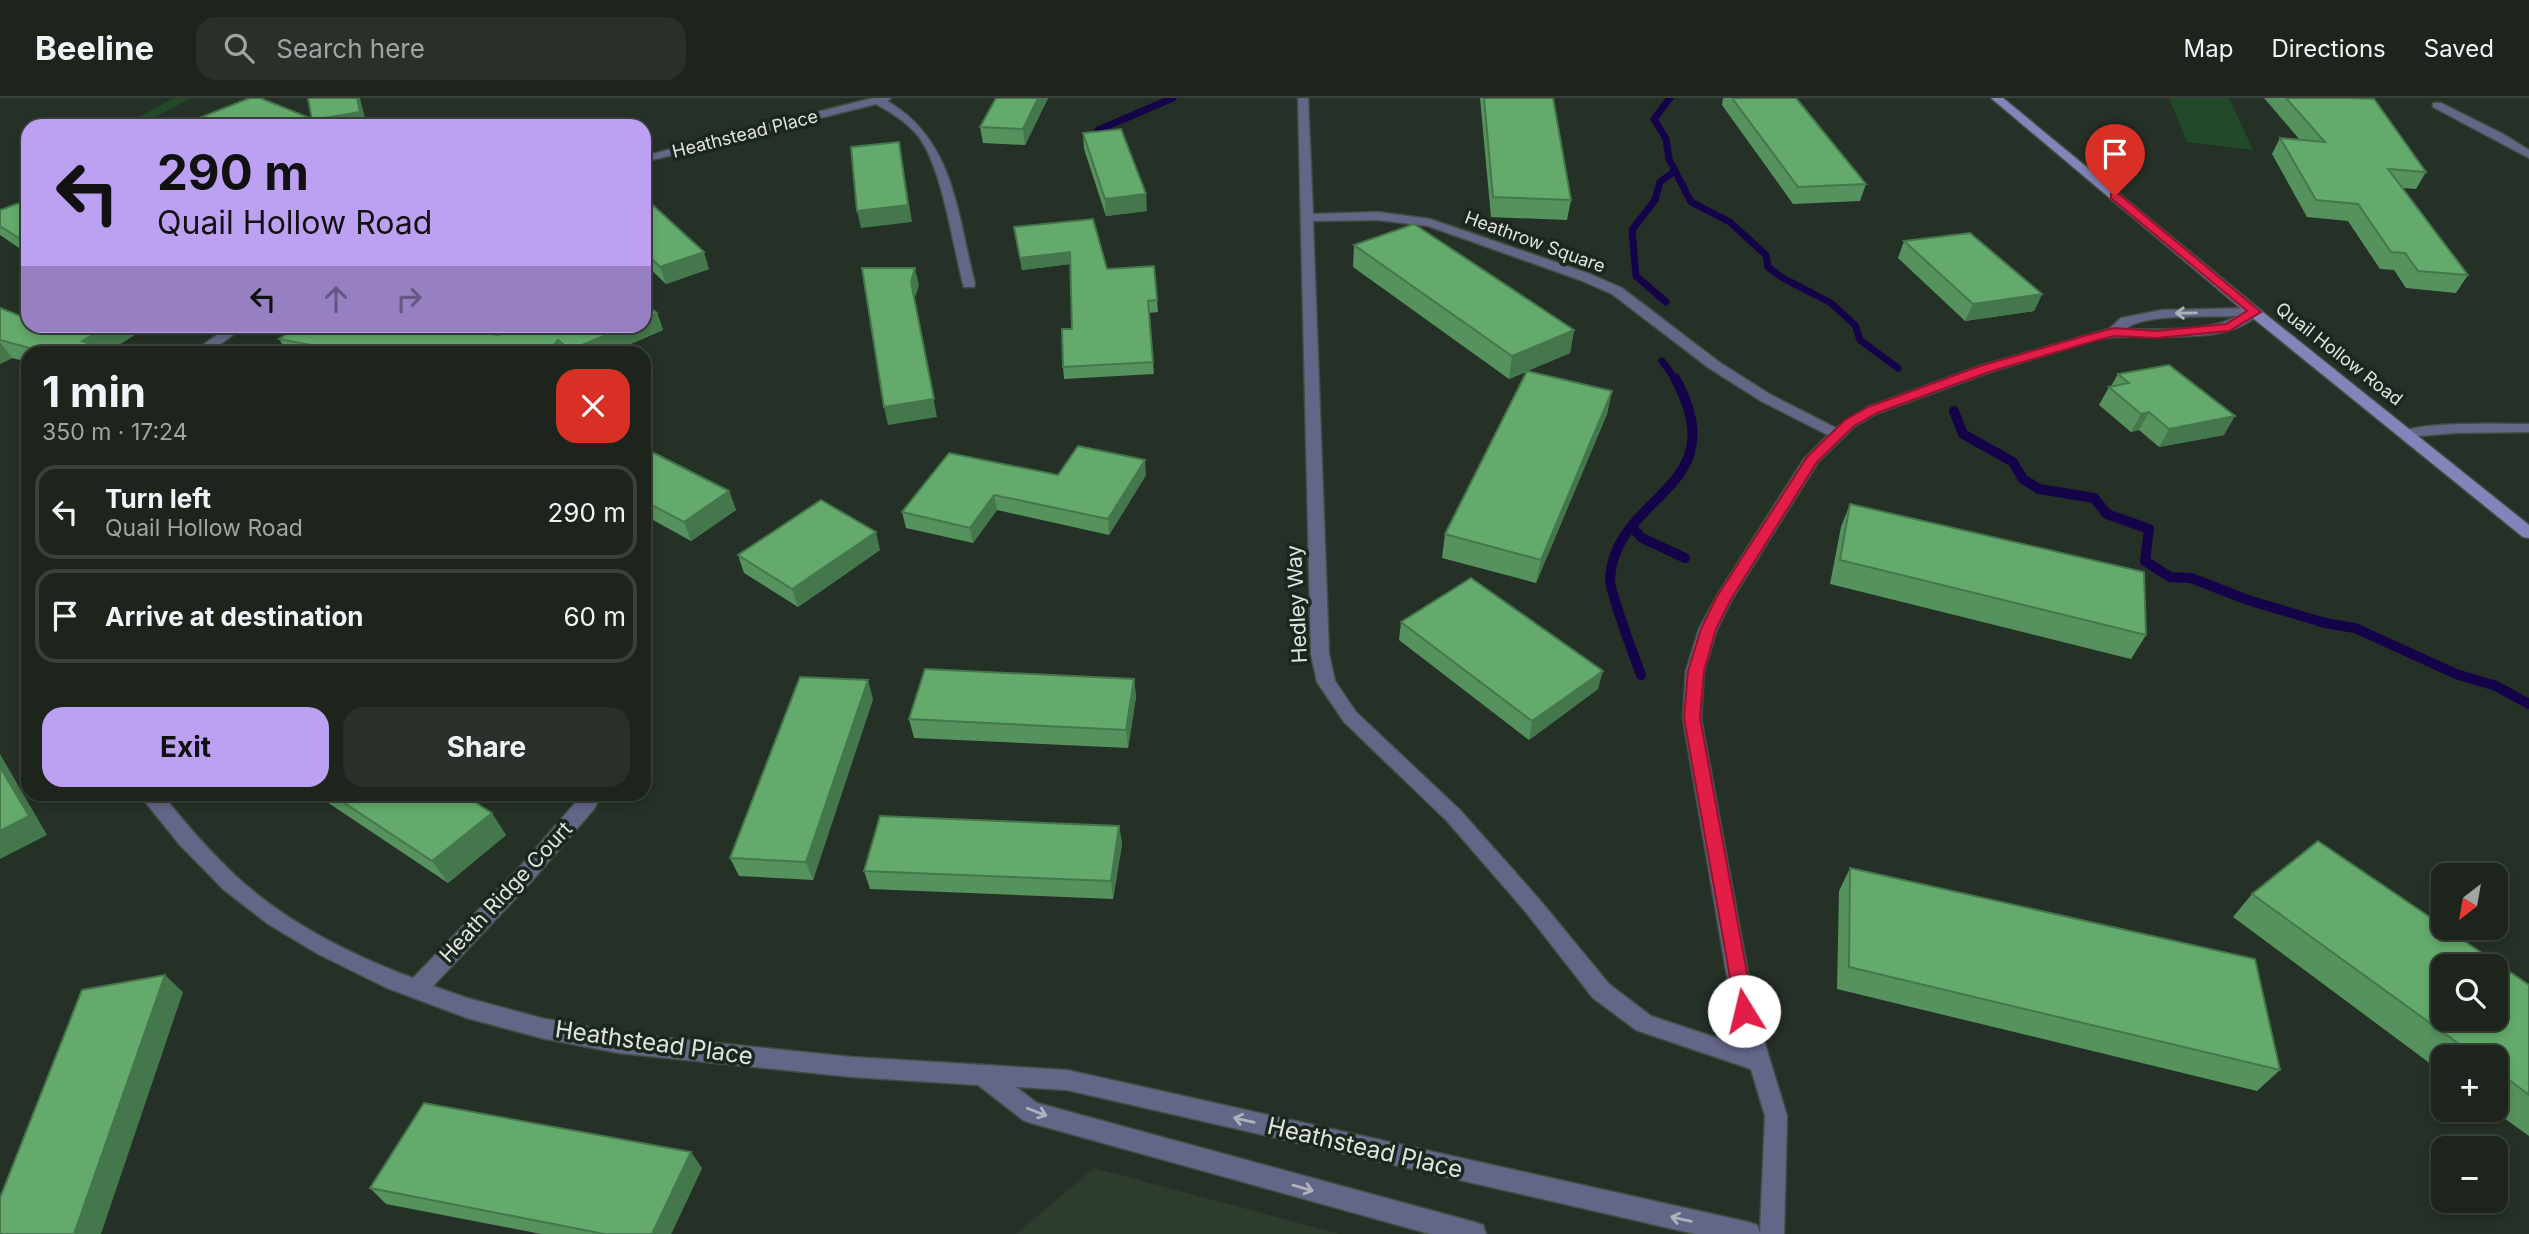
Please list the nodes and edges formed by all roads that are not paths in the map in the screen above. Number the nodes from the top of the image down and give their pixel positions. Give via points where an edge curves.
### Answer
1 (1303, 98) edge
2 (1996, 98) edge
3 (883, 99) edge
4 (2437, 105) dead end
5 (2529, 155) edge
6 (651, 157) edge
7 (1305, 218) junction
8 (970, 284) dead end
9 (2255, 312) junction
10 (2114, 332) junction
11 (228, 333) edge
12 (209, 346) edge
13 (2529, 428) edge
14 (2408, 433) junction
15 (1837, 434) junction
16 (2529, 533) edge
17 (156, 801) edge
18 (589, 801) edge
19 (417, 988) junction
20 (1762, 1063) junction
21 (981, 1074) junction
22 (1474, 1234) edge
23 (1748, 1234) edge
24 (1772, 1234) edge

1 - 7 street, Hedley Way
2 - 9 main road, Quail Hollow Road
3 - 6 street, Heathstead Place
3 - 8 street via 917,125 931,144 943,173
4 - 5 street
7 - 15 street, Heathrow Square via 1378,216 1430,223 1585,276 1617,290 1714,365 1766,398
7 - 20 street, Hedley Way via 1320,654 1326,682 1350,717 1453,815 1601,992 1644,1023
9 - 10 street via 2229,327 2157,334
9 -> 10 street via 2162,314 2126,321
9 - 14 main road, Quail Hollow Road
10 - 15 street via 1985,369 1873,410
11 - 12 street
13 - 14 street
14 - 16 main road, Quail Hollow Road
15 - 20 street via 1812,460 1724,598 1708,629 1696,671 1692,718 1697,757 1744,1011
17 - 19 street, Heathstead Place via 231,884 275,918 325,948
18 - 19 street, Heath Ridge Court
19 - 21 street, Heathstead Place via 467,1008 619,1043 852,1067
20 - 24 street via 1776,1116
21 -> 22 street via 1031,1112
23 -> 21 street, Heathstead Place via 1067,1080

